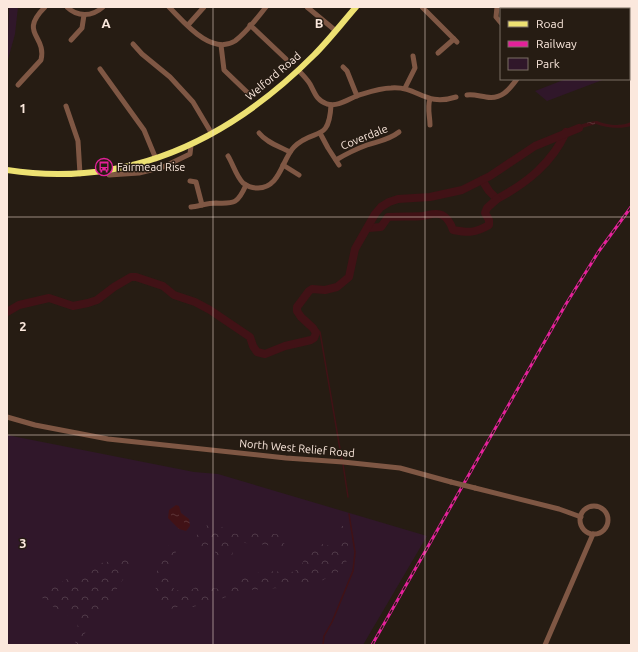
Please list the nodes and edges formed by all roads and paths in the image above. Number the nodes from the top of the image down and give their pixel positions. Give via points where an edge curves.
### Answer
1 (45, 7) edge
2 (67, 7) edge
3 (103, 7) edge
4 (169, 7) edge
5 (204, 7) edge
6 (266, 7) edge
7 (307, 7) edge
8 (356, 7) edge
9 (422, 7) edge
10 (497, 7) edge
11 (84, 15) junction
12 (500, 22) edge
13 (188, 25) junction
14 (250, 25) junction
15 (336, 31) junction
16 (71, 40) dead end
17 (133, 44) dead end
18 (221, 45) junction
19 (438, 53) dead end
20 (413, 56) dead end
21 (286, 59) dead end
22 (343, 67) dead end
23 (100, 69) dead end
24 (298, 70) junction
25 (516, 80) edge
26 (18, 85) dead end
27 (405, 88) junction
28 (250, 94) dead end
29 (467, 95) dead end
30 (357, 96) junction
31 (456, 97) dead end
32 (430, 99) junction
33 (331, 105) junction
34 (66, 106) dead end
35 (430, 125) dead end
36 (399, 132) dead end
37 (259, 133) dead end
38 (320, 133) junction
39 (212, 134) junction
40 (191, 144) junction
41 (290, 152) junction
42 (228, 156) dead end
43 (156, 159) junction
44 (136, 165) junction
45 (283, 165) junction
46 (7, 170) edge
47 (139, 173) junction
48 (80, 174) junction
49 (109, 175) dead end
50 (299, 175) dead end
51 (190, 181) dead end
52 (246, 185) junction
53 (202, 205) junction
54 (191, 208) dead end
55 (7, 417) edge
56 (581, 517) junction
57 (593, 534) junction
58 (545, 645) edge

1 - 26 street via 36,16 33,26 34,35 42,47 41,60
2 - 11 street
3 - 11 street via 95,13
4 - 13 street
5 - 13 street
6 - 14 street
7 - 15 street
8 - 15 main road, Welford Road
9 - 19 street via 456,41
10 - 12 street via 496,17
11 - 16 street via 82,28
13 - 18 street via 202,38
14 - 18 street via 235,40
14 - 21 street
15 - 24 main road, Welford Road
17 - 39 street via 193,102
18 - 28 street via 224,70
20 - 27 street via 415,68
22 - 30 street
23 - 43 street via 144,130
24 - 33 street via 309,82 317,98
24 - 39 main road, Welford Road via 259,102
25 - 29 street via 509,90 498,96 491,98
27 - 30 street via 387,88
27 - 32 street
30 - 33 street
31 - 32 street
32 - 35 street
33 - 38 street via 330,122
34 - 48 street via 78,141
36 - 38 street, Coverdale via 389,139 348,152 337,162
37 - 41 street via 268,142
38 - 41 street via 300,142
39 - 40 main road, Welford Road
40 - 43 main road, Welford Road
40 - 47 street, Welford Road via 190,154 163,167
41 - 45 street
42 - 52 street
43 - 44 main road, Welford Road
44 - 47 street
44 - 48 main road, Welford Road
45 - 50 street
45 - 52 street via 275,180 269,185 258,188
46 - 48 main road, Welford Road via 52,175
47 - 49 street, Welford Road
51 - 53 street via 196,182
52 - 53 street via 240,197 231,203
53 - 54 street
55 - 56 street, North West Relief Road, bridge via 108,439 393,468 559,509
56 - 57 street via 584,530
56 - 57 street via 590,507 599,508 606,513 606,526 601,532
57 - 58 street

